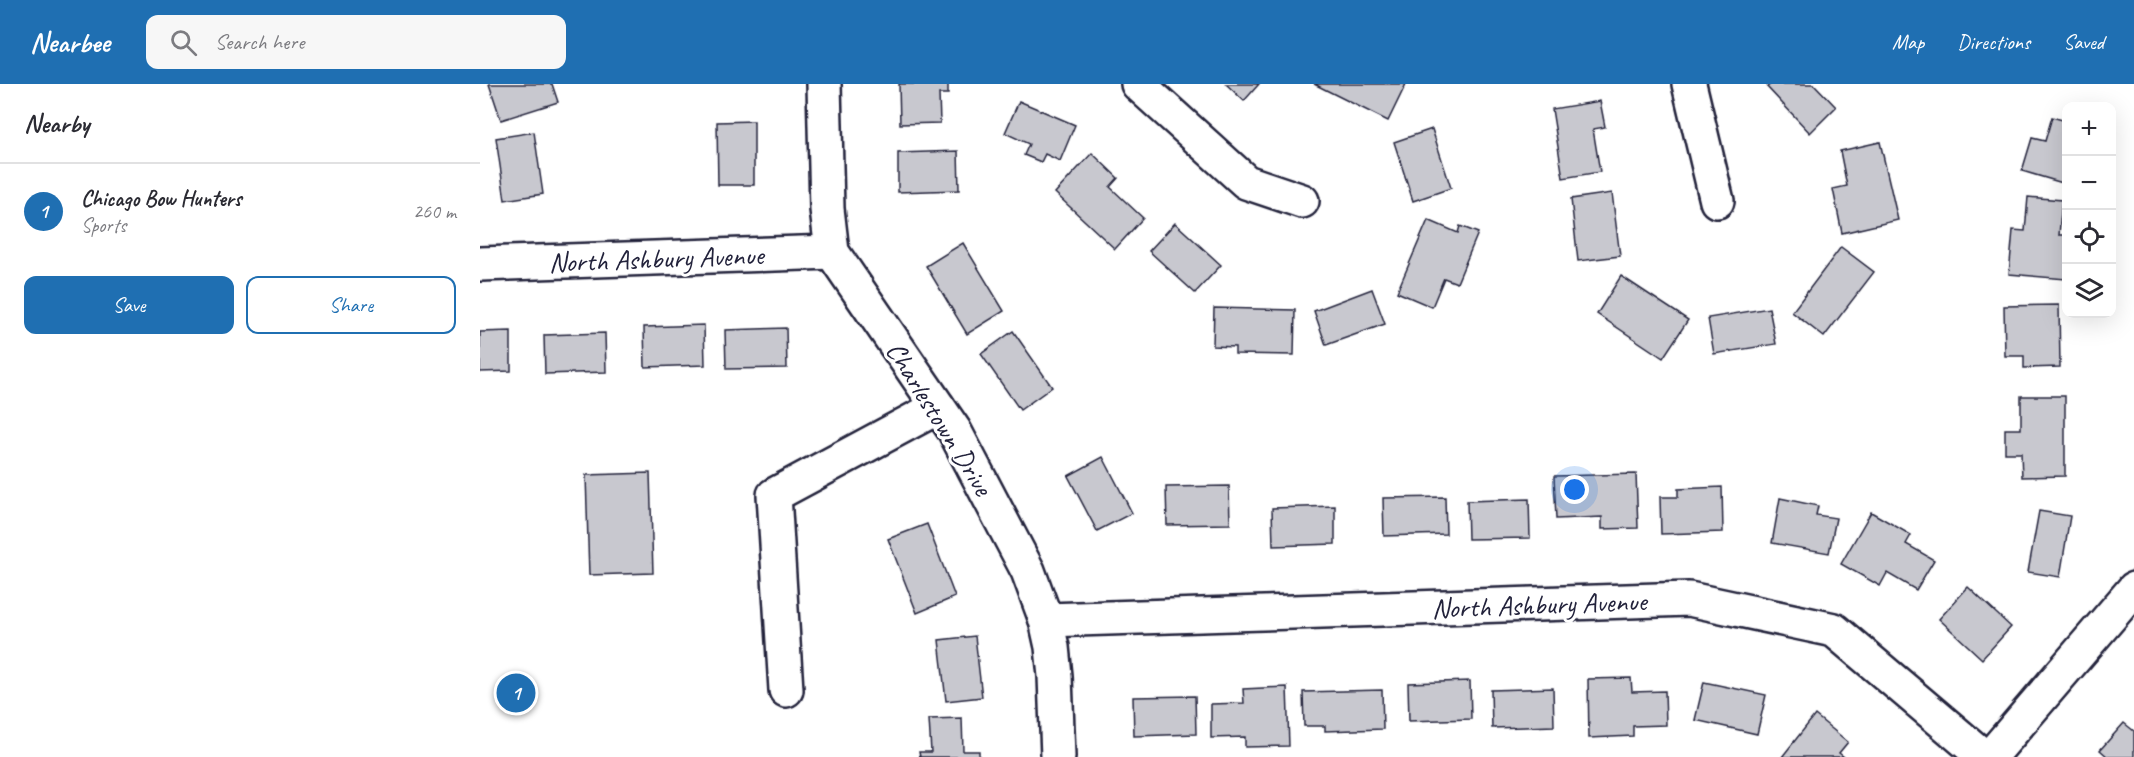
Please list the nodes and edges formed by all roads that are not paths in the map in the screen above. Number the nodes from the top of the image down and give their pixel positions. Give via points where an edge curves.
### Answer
1 (824, 84) edge
2 (1138, 84) edge
3 (1689, 84) edge
4 (1302, 201) dead end
5 (1718, 201) dead end
6 (832, 252) junction
7 (480, 264) edge
8 (938, 407) junction
9 (2134, 589) edge
10 (1046, 620) junction
11 (786, 690) dead end
12 (1058, 757) edge
13 (1984, 757) edge
14 (1990, 757) edge

1 - 6 street, Charlestown Drive
2 - 4 street via 1246,182
3 - 5 street
6 - 7 street, North Ashbury Avenue
6 - 8 street, Charlestown Drive
8 - 10 street, Charlestown Drive via 1028,571
8 - 11 street via 774,495
9 - 14 street
10 - 12 street, Charlestown Drive via 1055,676
10 - 13 street, North Ashbury Avenue via 1689,599 1834,630

